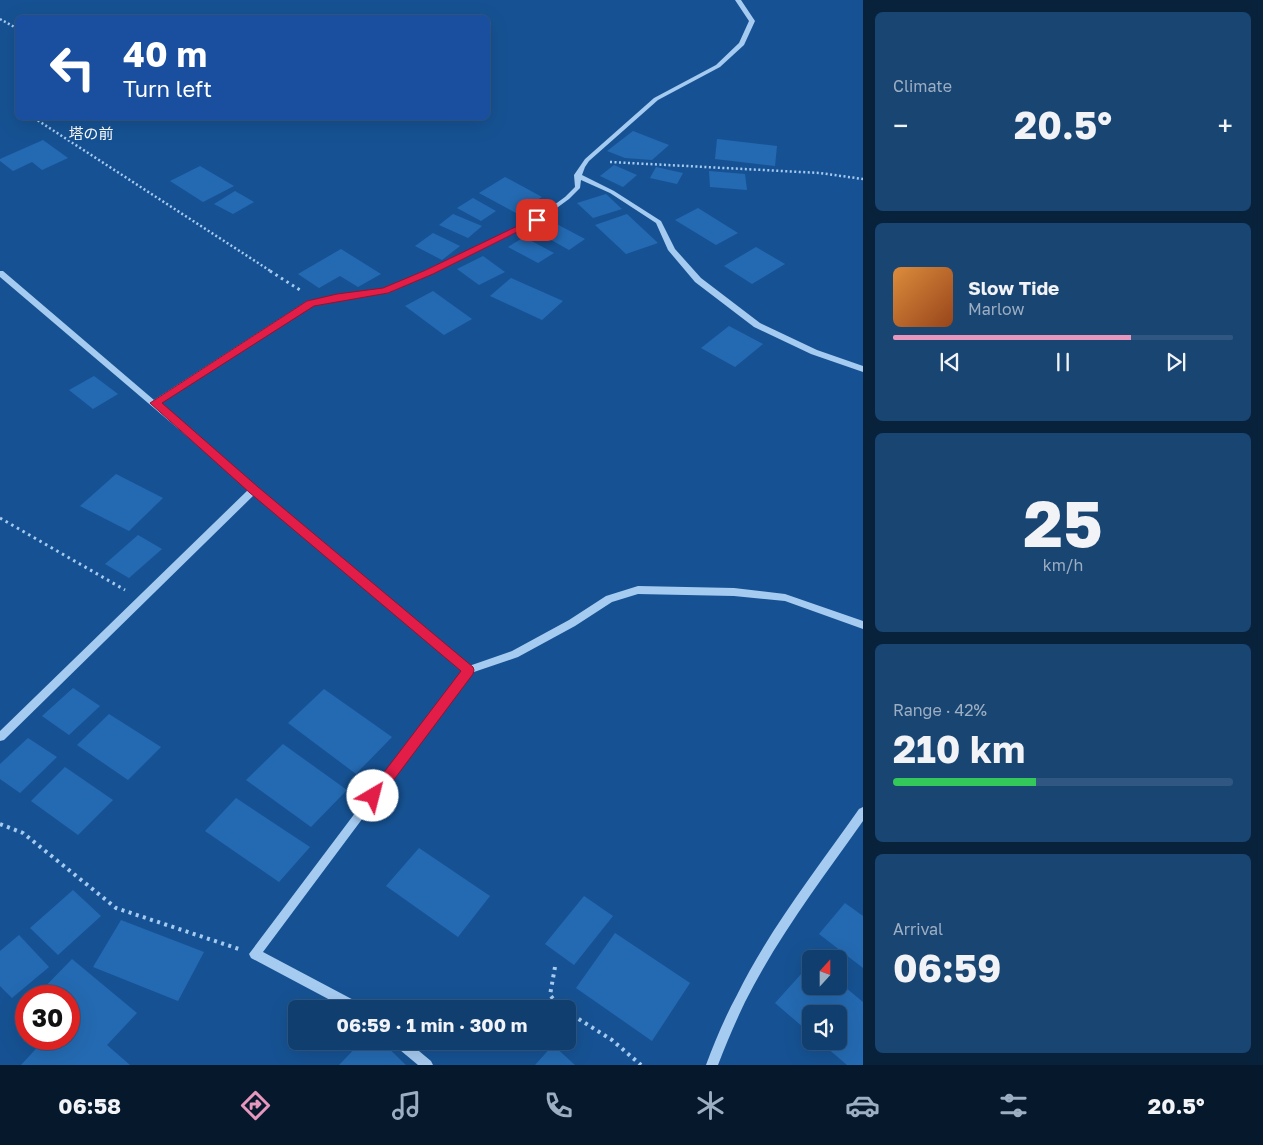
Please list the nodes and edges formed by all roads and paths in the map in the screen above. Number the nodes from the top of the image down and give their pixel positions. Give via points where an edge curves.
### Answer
1 (738, 0) edge
2 (0, 19) edge
3 (15, 27) edge
4 (37, 120) edge
5 (587, 160) junction
6 (577, 175) junction
7 (863, 179) edge
8 (0, 273) edge
9 (318, 302) junction
10 (863, 369) edge
11 (155, 403) junction
12 (254, 490) junction
13 (0, 518) edge
14 (142, 599) junction
15 (863, 625) edge
16 (468, 670) junction
17 (0, 737) edge
18 (863, 812) edge
19 (0, 824) edge
20 (255, 954) junction
21 (555, 967) dead end
22 (341, 1000) edge
23 (554, 1000) edge
24 (576, 1017) edge
25 (409, 1050) edge
26 (427, 1065) edge
27 (641, 1065) edge
28 (712, 1065) edge

1 - 5 street via 752,21 742,44 718,66 656,99
2 - 3 path
4 - 9 path
5 - 6 street
5 - 7 path via 820,173
6 - 9 street via 578,187 567,198 516,232 385,291
6 - 10 lane via 612,192 659,222 672,250 698,280 757,326 814,352
8 - 11 street
9 - 11 street via 310,303
11 - 12 street
12 - 14 street
12 - 16 street
13 - 14 path
14 - 17 street
15 - 16 street via 785,598 734,592 638,590 609,599 515,654
16 - 20 street
18 - 28 lane via 784,925 742,992
19 - 20 path via 23,833 116,908
20 - 22 street
21 - 23 path via 550,995
24 - 27 path via 612,1040
25 - 26 street

